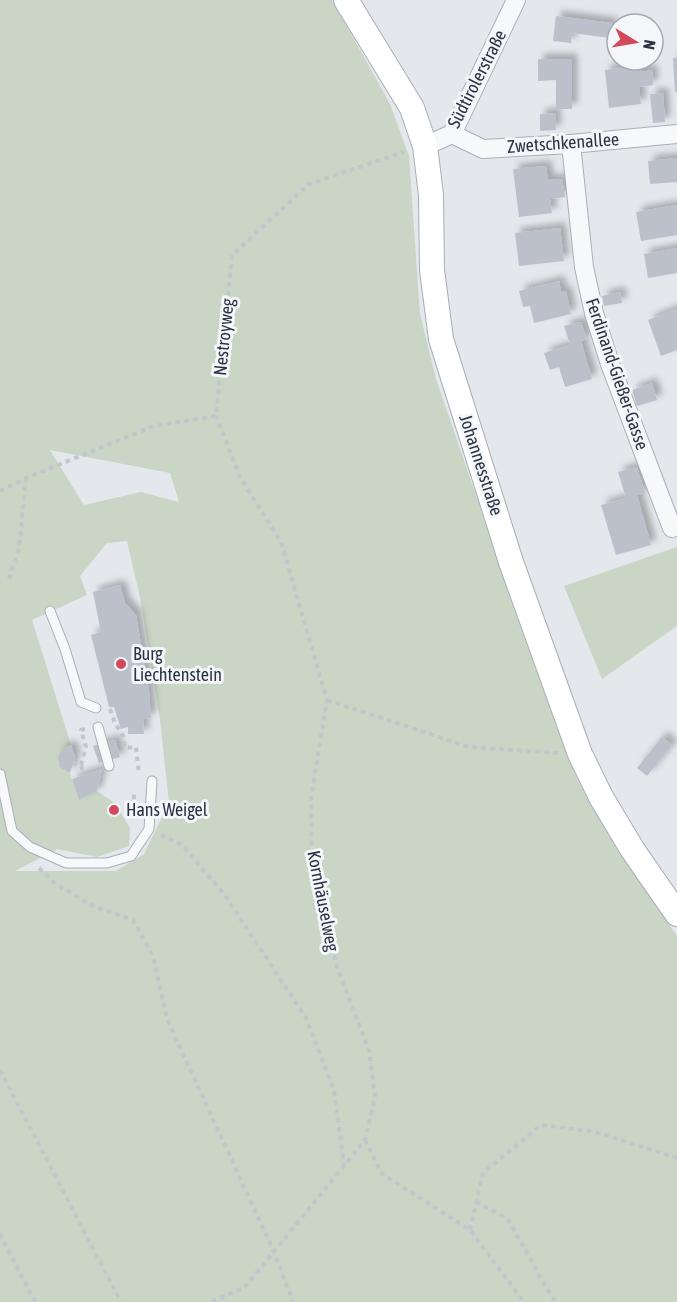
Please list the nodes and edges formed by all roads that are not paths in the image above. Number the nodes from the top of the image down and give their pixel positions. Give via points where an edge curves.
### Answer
1 (346, 0) edge
2 (516, 0) edge
3 (452, 134) junction
4 (677, 134) edge
5 (571, 144) junction
6 (425, 146) junction
7 (672, 528) dead end
8 (50, 611) dead end
9 (96, 708) dead end
10 (98, 727) dead end
11 (109, 766) dead end
12 (0, 774) edge
13 (152, 782) dead end
14 (677, 914) edge

1 - 6 main road, Johannesstraße via 412,108
2 - 3 street, Südtirolerstraße
3 - 5 street, Zwetschkenallee via 483,149
3 - 6 street, Südtirolerstraße
4 - 5 street, Zwetschkenallee
5 - 7 street, Ferdinand-Gießer-Gasse via 584,267 594,313
6 - 14 main road, Johannesstraße via 431,195 432,270 441,339 511,562 580,754 632,849
8 - 9 lane via 81,702
10 - 11 lane
12 - 13 lane via 12,831 30,847 66,863 106,863 131,856 149,829

